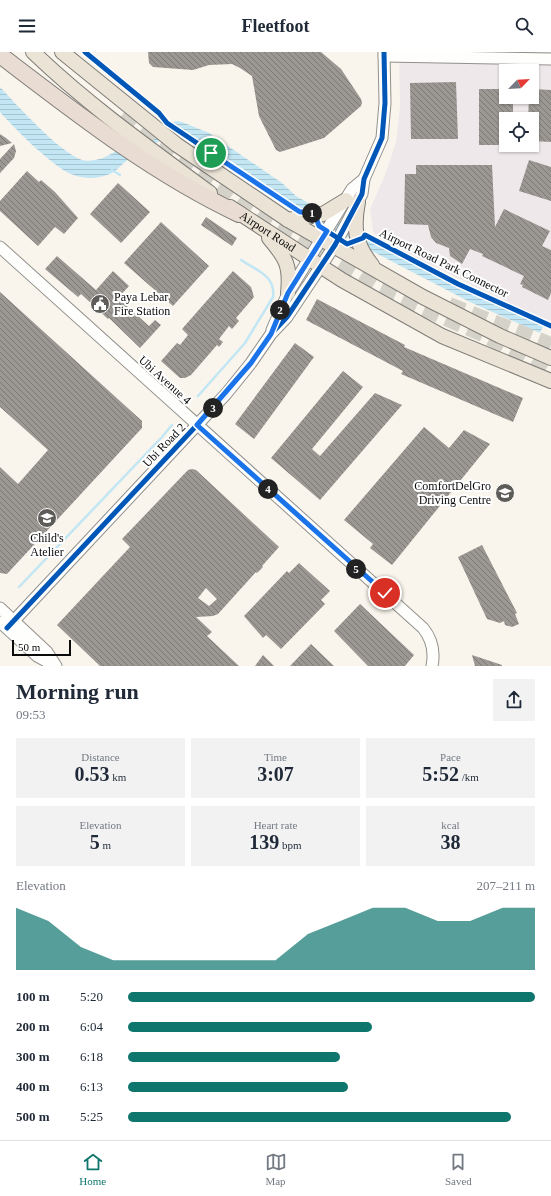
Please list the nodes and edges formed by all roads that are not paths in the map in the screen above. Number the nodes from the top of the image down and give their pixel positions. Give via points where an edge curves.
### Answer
1 (33, 52) edge
2 (62, 52) edge
3 (384, 54) edge
4 (0, 55) edge
5 (551, 59) edge
6 (352, 201) junction
7 (239, 214) junction
8 (288, 220) junction
9 (259, 226) junction
10 (322, 238) junction
11 (335, 245) junction
12 (2, 253) edge
13 (315, 263) junction
14 (375, 269) junction
15 (288, 293) junction
16 (271, 334) junction
17 (500, 336) junction
18 (551, 350) edge
19 (551, 358) edge
20 (551, 381) edge
21 (197, 425) junction
22 (0, 608) edge
23 (7, 623) edge
24 (56, 666) edge
25 (432, 666) edge

1 - 7 main road, Airport Road via 55,73 142,143
2 - 8 main road, Airport Road via 177,145
3 - 5 street
3 - 6 street via 385,104 382,138 364,179 362,194
4 - 7 highway via 121,144 203,197
6 - 8 main road via 323,214
6 - 10 street, Ubi Road 2
6 - 11 street, Ubi Road 2
6 - 14 main road via 357,240
7 - 9 main road, Airport Road
8 - 10 main road, Airport Road
9 - 13 main road, Airport Road
9 - 15 main road via 288,264
10 - 11 main road, Airport Road
10 - 13 street, Ubi Road 2
11 - 13 street, Ubi Road 2
11 - 14 main road, Airport Road
12 - 21 street, Ubi Avenue 4
13 - 15 street, Ubi Road 2
13 - 16 street, Ubi Road 2 via 287,317
13 - 20 main road, Airport Road via 442,336
14 - 17 main road, Airport Road via 423,297
15 - 16 street, Ubi Road 2
16 - 21 street, Ubi Road 2 via 251,363
17 - 18 main road, Airport Road
17 - 19 main road, Airport Road
21 - 23 street, Ubi Road 2
21 - 25 street, Ubi Avenue 4 via 423,628 433,647
22 - 23 street
23 - 24 street via 37,656

